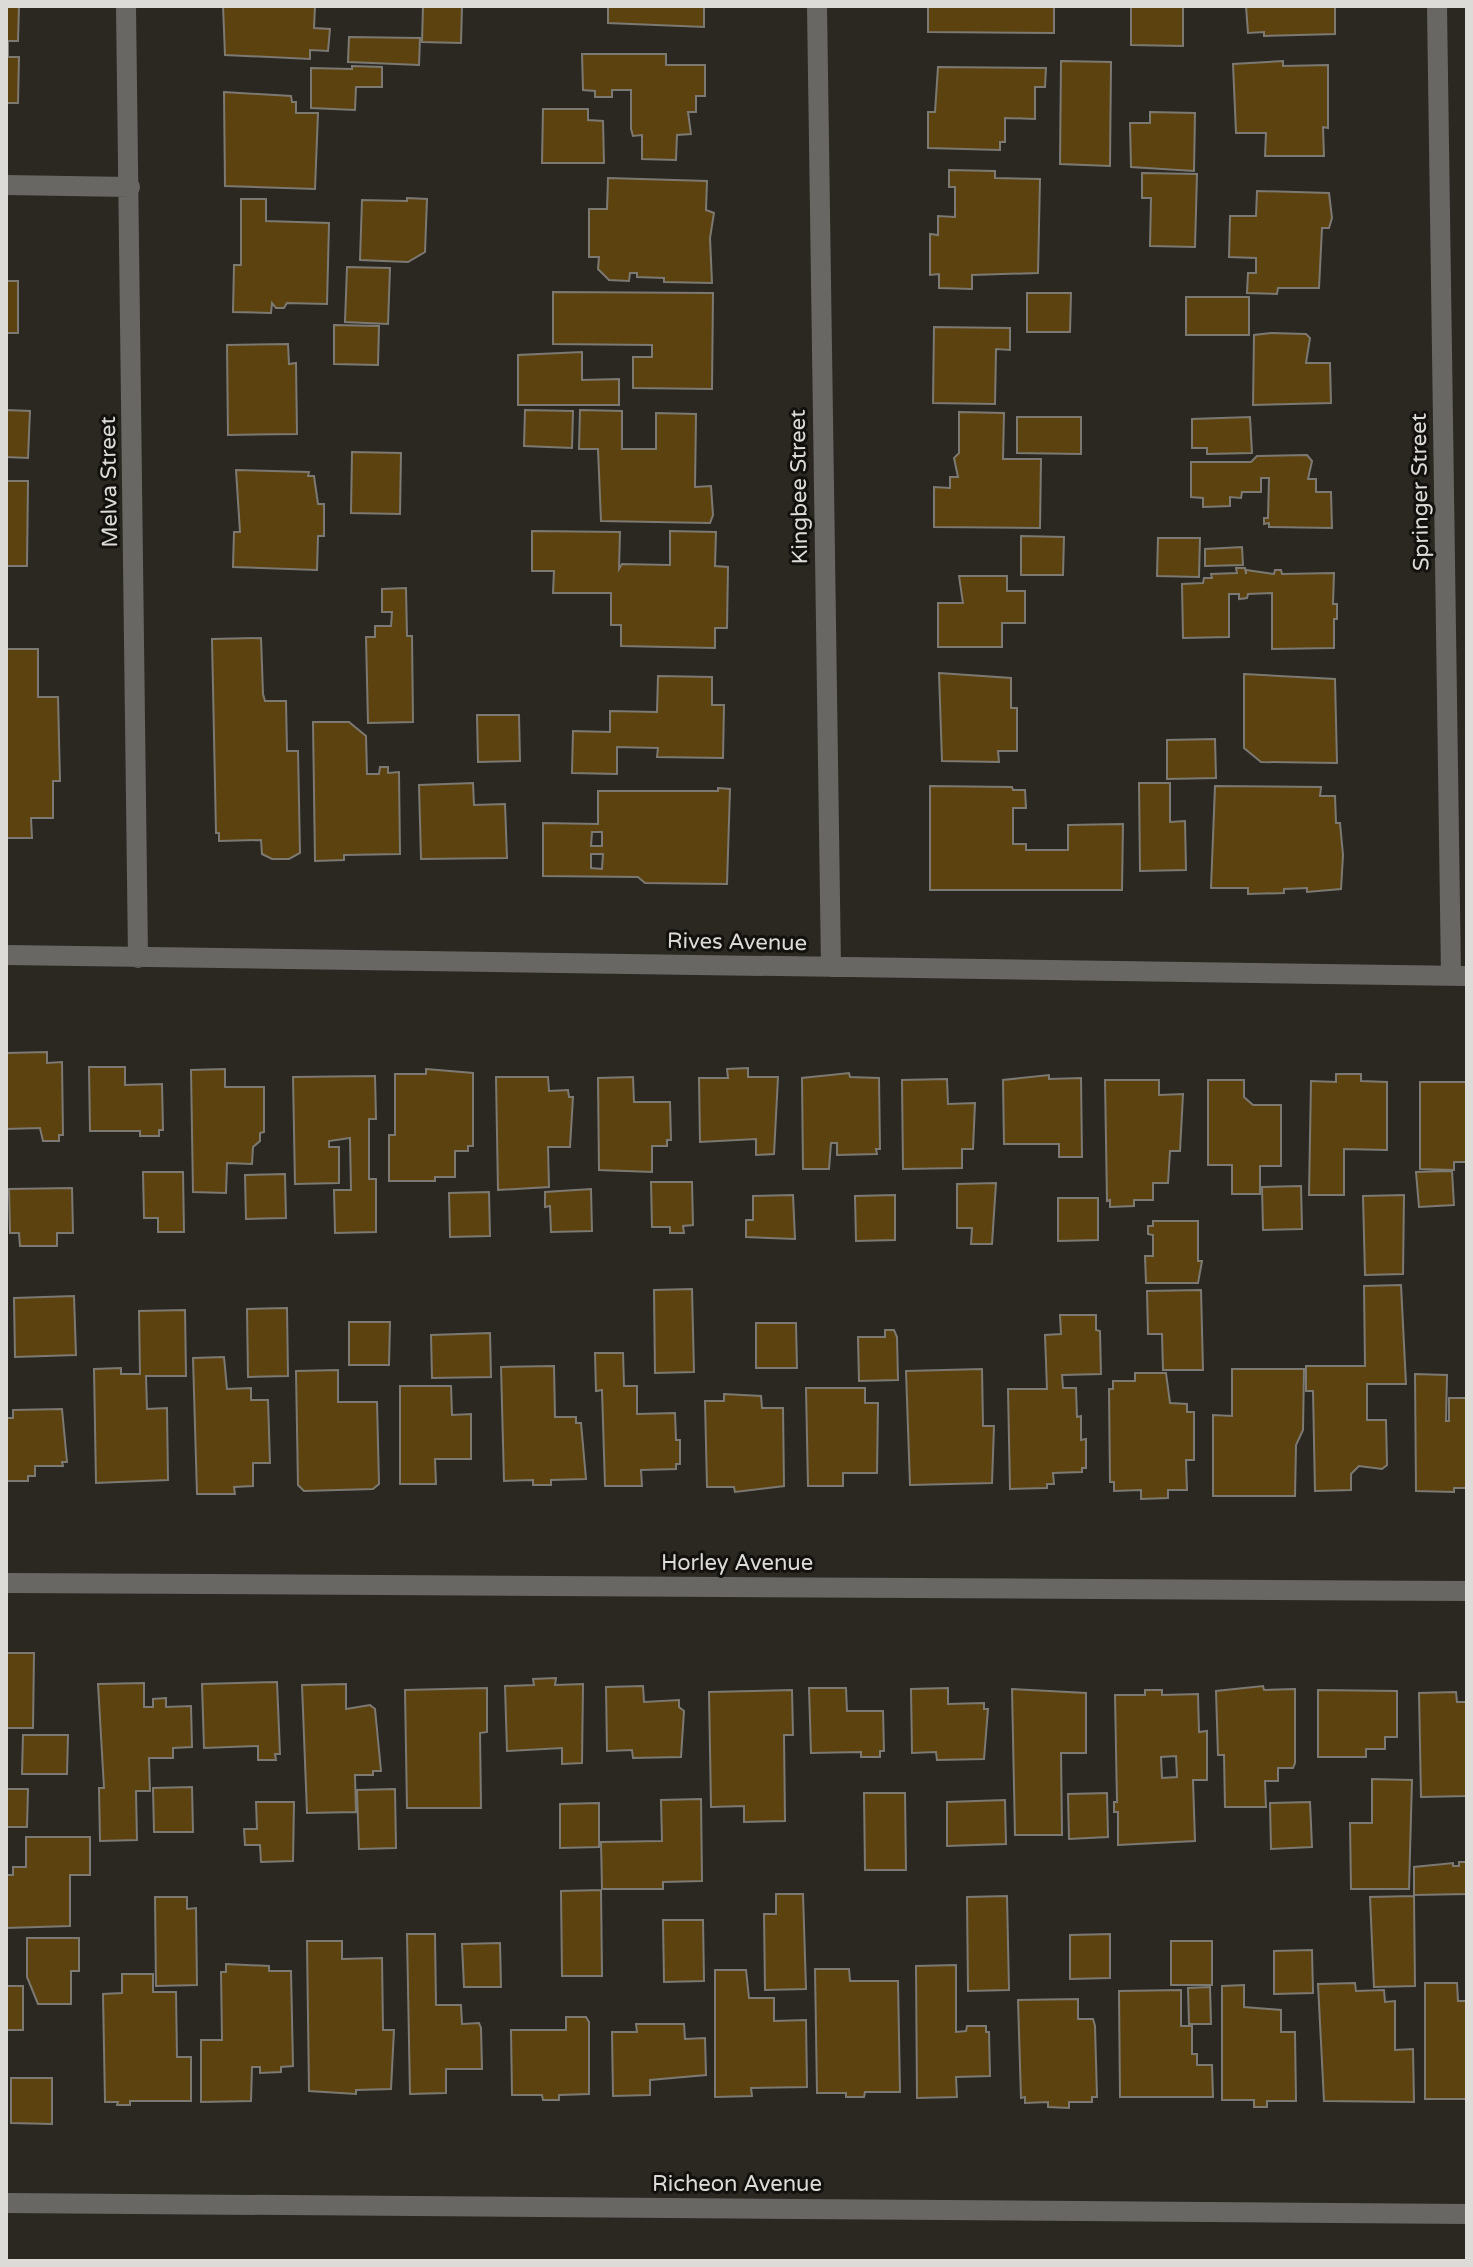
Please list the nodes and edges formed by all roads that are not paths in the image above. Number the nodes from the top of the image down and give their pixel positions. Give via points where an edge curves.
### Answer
1 (126, 6) edge
2 (817, 6) edge
3 (1437, 6) edge
4 (6, 185) edge
5 (130, 187) junction
6 (6, 955) edge
7 (138, 958) junction
8 (831, 967) junction
9 (1459, 976) edge
10 (6, 1583) edge
11 (1467, 1591) edge
12 (6, 2203) edge
13 (1467, 2214) edge

1 - 5 street, Melva Street
2 - 8 street, Kingbee Street
3 - 9 street, Springer Street
4 - 5 street
5 - 7 street, Melva Street
6 - 7 street, Rives Avenue
7 - 8 street, Rives Avenue
8 - 9 street, Rives Avenue
10 - 11 street, Horley Avenue
12 - 13 street, Richeon Avenue

